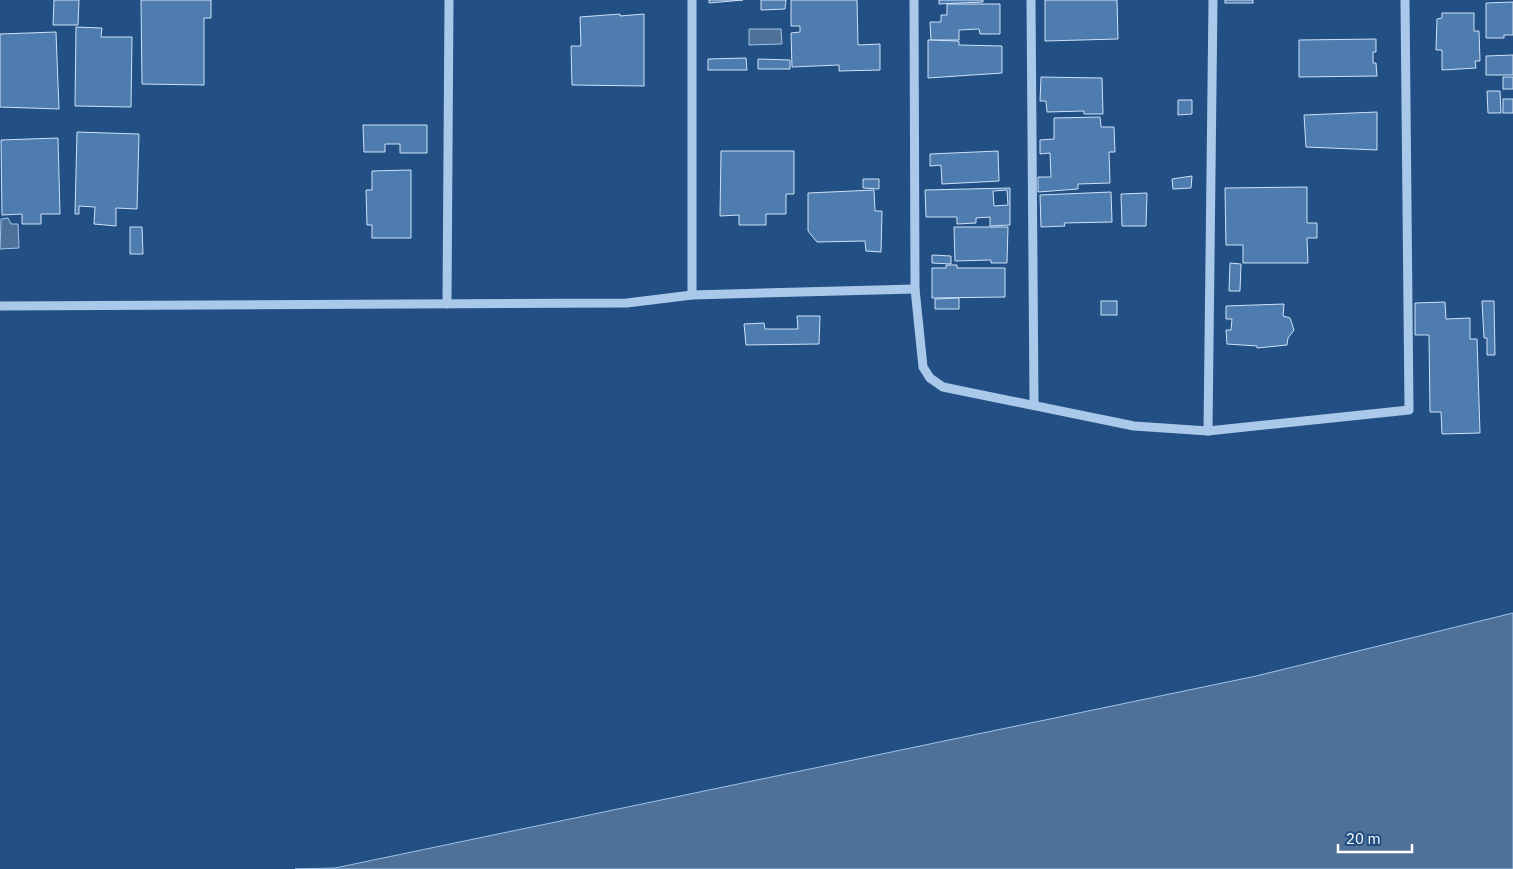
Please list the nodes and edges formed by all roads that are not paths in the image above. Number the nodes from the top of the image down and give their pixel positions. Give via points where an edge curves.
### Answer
1 (449, 0) edge
2 (692, 0) edge
3 (914, 0) edge
4 (1031, 0) edge
5 (1213, 0) edge
6 (1404, 0) edge
7 (915, 289) junction
8 (692, 295) junction
9 (447, 304) junction
10 (0, 306) edge
11 (1034, 404) junction
12 (1208, 431) junction

1 - 9 street
2 - 8 street
3 - 7 street
4 - 11 street
5 - 12 street
6 - 12 street via 1409,410
7 - 8 street
7 - 11 street via 923,367 930,378 943,387
8 - 9 street via 627,304
9 - 10 street
11 - 12 street via 1134,426

